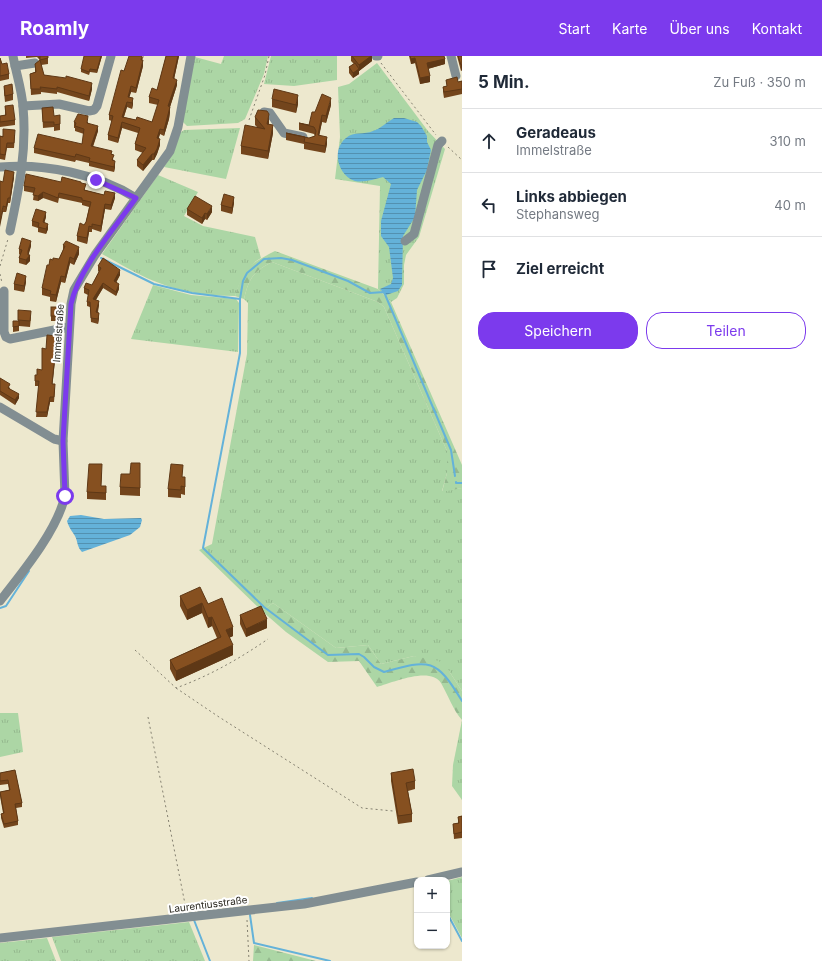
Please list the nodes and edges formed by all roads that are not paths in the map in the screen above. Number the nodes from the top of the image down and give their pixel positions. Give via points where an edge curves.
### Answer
1 (13, 56) edge
2 (111, 56) edge
3 (192, 56) edge
4 (451, 56) edge
5 (35, 63) edge
6 (15, 66) junction
7 (456, 76) edge
8 (23, 106) junction
9 (264, 112) edge
10 (310, 139) edge
11 (442, 141) dead end
12 (0, 167) edge
13 (23, 167) junction
14 (136, 198) junction
15 (10, 231) road end
16 (405, 242) dead end
17 (4, 291) road end
18 (69, 327) junction
19 (0, 407) edge
20 (63, 441) junction
21 (0, 601) edge
22 (462, 872) edge
23 (441, 877) edge
24 (414, 883) edge
25 (0, 938) edge

1 - 6 street
2 - 8 street via 94,110 59,104
3 - 14 street, Immelstraße via 178,127 170,151
4 - 7 street
5 - 6 street
6 - 8 street
8 - 13 street
9 - 10 street via 270,113 284,133
11 - 16 street via 438,145 414,234
12 - 13 street
13 - 14 street via 79,175
13 - 15 street
14 - 18 street, Immelstraße via 95,255 74,290
17 - 18 street via 6,337 10,339
18 - 20 street, Immelstraße
19 - 20 street via 54,439
20 - 21 street, Immelstraße via 65,496 60,512
22 - 23 street
24 - 25 street, Laurentiusstraße via 344,897 247,911

